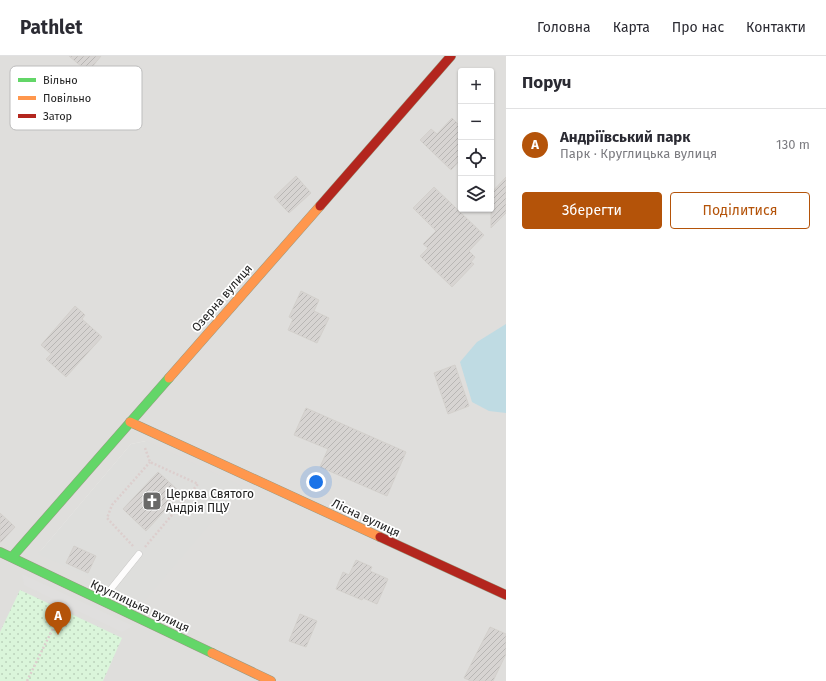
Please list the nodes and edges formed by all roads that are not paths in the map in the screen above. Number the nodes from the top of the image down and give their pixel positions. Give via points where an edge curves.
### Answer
1 (451, 56) edge
2 (130, 422) junction
3 (0, 552) edge
4 (139, 554) road end
5 (12, 557) junction
6 (506, 595) edge
7 (101, 601) junction
8 (271, 681) edge

1 - 2 street, Озерна вулиця
2 - 5 street, Озерна вулиця
2 - 6 street, Лісна вулиця
3 - 5 street, Круглицька вулиця
4 - 7 lane
5 - 7 street, Круглицька вулиця
7 - 8 street, Круглицька вулиця

